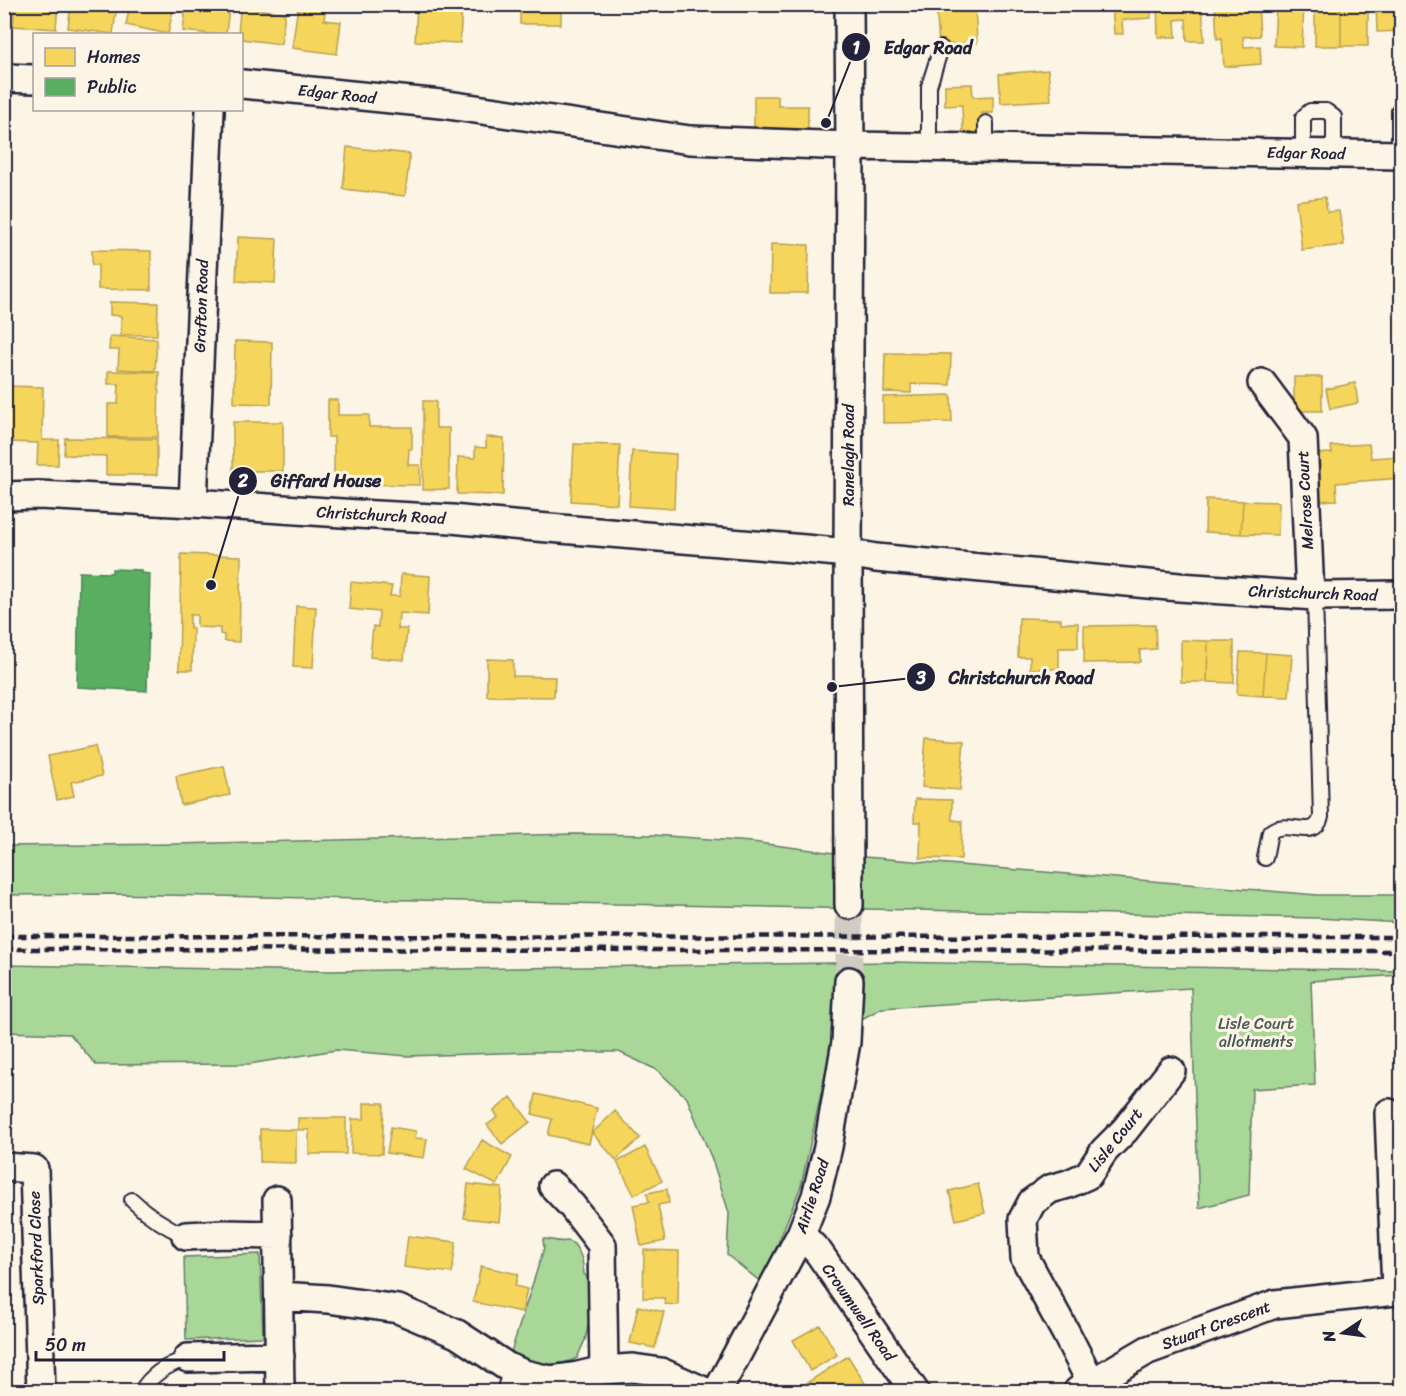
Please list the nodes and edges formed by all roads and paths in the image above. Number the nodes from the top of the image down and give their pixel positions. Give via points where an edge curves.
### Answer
1 (849, 4) edge
2 (941, 48) dead end
3 (4, 78) edge
4 (33, 79) edge
5 (243, 84) edge
6 (210, 111) edge
7 (1399, 111) dead end
8 (850, 146) junction
9 (929, 147) junction
10 (1303, 153) junction
11 (1334, 154) junction
12 (1400, 155) edge
13 (1262, 383) dead end
14 (4, 496) edge
15 (193, 503) junction
16 (848, 554) junction
17 (1312, 595) junction
18 (1401, 595) edge
19 (1265, 858) dead end
20 (849, 905) tunnel mouth
21 (849, 981) tunnel mouth
22 (1171, 1071) dead end
23 (1389, 1113) dead end
24 (4, 1167) edge
25 (553, 1186) dead end
26 (132, 1200) dead end
27 (277, 1200) dead end
28 (801, 1234) junction
29 (278, 1235) junction
30 (186, 1236) joint
31 (1399, 1291) edge
32 (279, 1296) junction
33 (280, 1356) junction
34 (188, 1358) joint
35 (604, 1370) junction
36 (508, 1380) edge
37 (1084, 1387) edge
38 (280, 1390) edge
39 (41, 1392) edge
40 (141, 1392) edge
41 (706, 1392) edge
42 (717, 1392) edge
43 (915, 1392) edge

1 - 8 street, Ranelagh Road
2 - 9 lane via 929,86
3 - 4 street
5 - 8 street, Edgar Road via 441,104 690,140
6 - 15 street, Grafton Road
7 - 12 lane
8 - 9 street, Edgar Road
8 - 16 street, Ranelagh Road
9 - 10 street, Edgar Road via 986,135
10 - 11 street, Edgar Road
10 - 11 lane via 1304,117 1310,111 1326,111 1334,117
11 - 12 street, Edgar Road
13 - 17 street, Melrose Court via 1303,438
14 - 15 street, Christchurch Road
15 - 16 street, Christchurch Road via 453,519
16 - 17 street, Christchurch Road via 1179,587
16 - 20 street, Ranelagh Road
17 - 18 street, Christchurch Road
17 - 19 lane via 1320,824 1310,830 1274,828
21 - 28 street, Airlie Road via 846,1042 828,1146 816,1196
22 - 37 street, Lisle Court via 1125,1130 1104,1150 1088,1175 1050,1189 1032,1202 1023,1220 1025,1258 1066,1332
23 - 31 street
24 - 39 street, Sparkford Close via 34,1169
25 - 35 street via 602,1245
26 - 30 lane via 144,1212
27 - 29 street
28 - 42 street, Airlie Road
28 - 43 street, Crowmwell Road via 819,1253
29 - 30 street
29 - 32 street
31 - 37 street, Stuart Crescent via 1275,1304 1148,1350
32 - 33 street
32 - 36 street via 398,1309 457,1334
33 - 34 street
33 - 38 street
34 - 40 lane via 172,1363 147,1382
35 - 36 street via 550,1380 524,1374
35 - 41 street via 633,1368 660,1372

